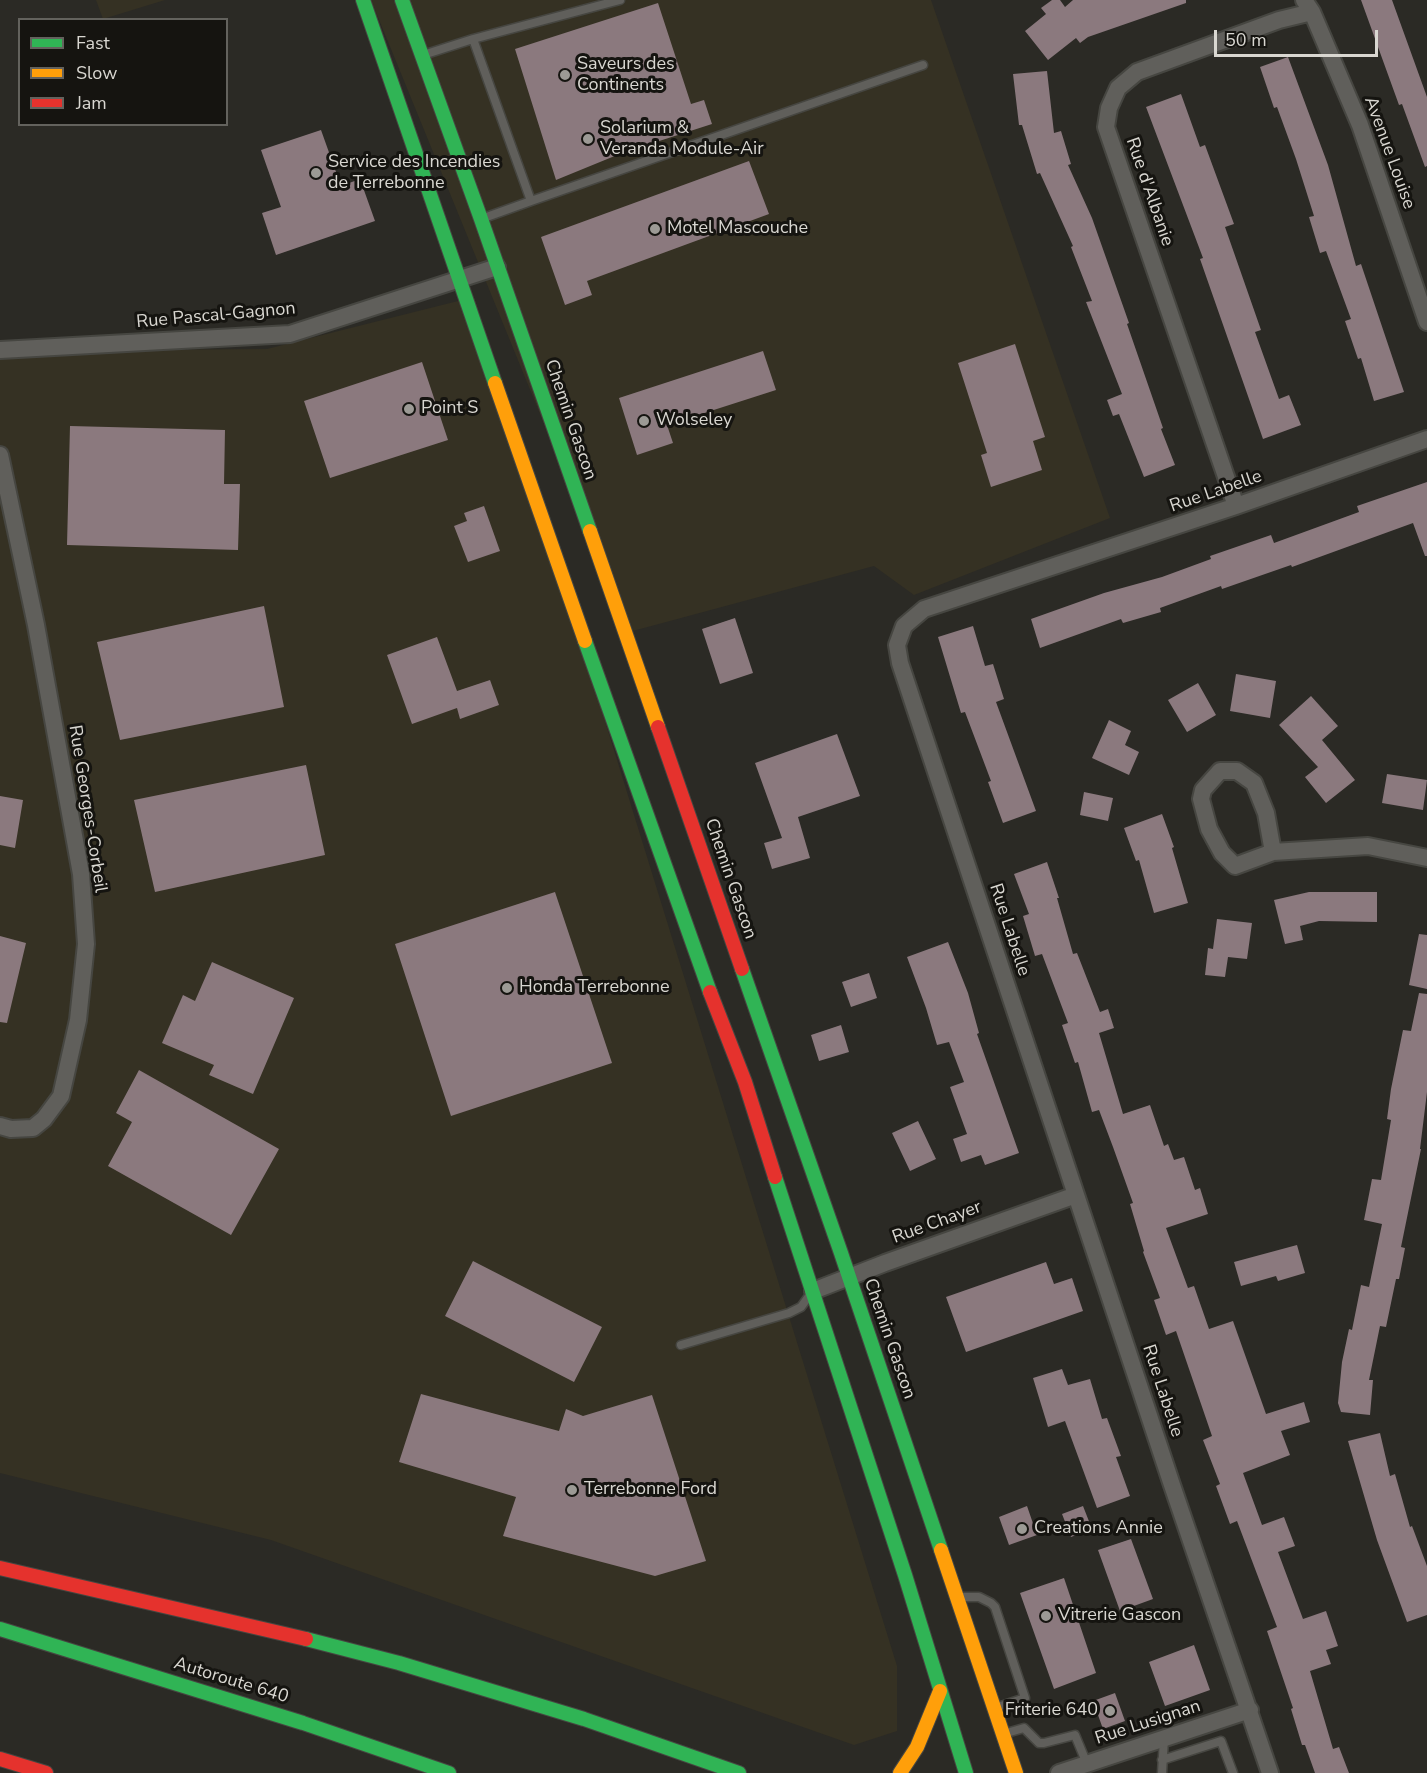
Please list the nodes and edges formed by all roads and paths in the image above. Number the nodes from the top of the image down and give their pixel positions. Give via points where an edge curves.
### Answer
1 (363, 0) edge
2 (402, 0) edge
3 (620, 0) edge
4 (1308, 6) edge
5 (474, 39) junction
6 (422, 55) junction
7 (923, 65) dead end
8 (531, 201) junction
9 (481, 219) junction
10 (497, 267) junction
11 (458, 278) junction
12 (1427, 322) edge
13 (0, 350) edge
14 (1427, 439) edge
15 (0, 455) edge
16 (1236, 506) junction
17 (1273, 852) junction
18 (1427, 858) edge
19 (0, 1126) edge
20 (1076, 1195) junction
21 (849, 1278) junction
22 (813, 1291) junction
23 (681, 1345) dead end
24 (0, 1568) edge
25 (956, 1598) junction
26 (0, 1629) edge
27 (940, 1691) junction
28 (994, 1709) junction
29 (1250, 1710) junction
30 (1215, 1722) junction
31 (1003, 1734) junction
32 (1164, 1738) junction
33 (1221, 1741) junction
34 (0, 1759) edge
35 (1162, 1760) junction
36 (1087, 1764) junction
37 (46, 1773) edge
38 (449, 1773) edge
39 (739, 1773) edge
40 (900, 1773) edge
41 (966, 1773) edge
42 (1016, 1773) edge
43 (1059, 1773) edge
44 (1162, 1773) edge
45 (1233, 1773) edge
46 (1270, 1773) edge

1 - 11 main road
2 - 6 main road, Chemin Gascon
3 - 5 lane
4 - 12 street, Avenue Louise via 1360,124
4 - 16 street, Rue d'Albanie via 1137,72 1118,88 1106,127
5 - 6 lane
5 - 8 lane
6 - 9 main road, Chemin Gascon
7 - 8 lane
8 - 9 lane
9 - 10 main road, Chemin Gascon
10 - 11 street, Rue Pascal-Gagnon
10 - 21 main road, Chemin Gascon
11 - 13 street, Rue Pascal-Gagnon via 290,334
11 - 22 main road via 689,936 745,1082
14 - 16 street, Rue Labelle
15 - 19 street, Rue Georges-Corbeil via 77,851 86,944 78,1020 61,1096 33,1128
16 - 20 street, Rue Labelle via 924,609 904,626 897,645
17 - 17 street via 1235,866 1222,853 1209,829 1201,799 1203,790 1220,771 1237,771 1254,783 1266,813
17 - 18 street via 1368,846
20 - 21 street, Rue Chayer
20 - 29 street, Rue Labelle
21 - 22 street, Rue Chayer
21 - 25 main road, Chemin Gascon
22 - 23 lane via 789,1313
22 - 27 main road
24 - 39 main road via 389,1660 584,1719
25 - 28 main road, Chemin Gascon
25 - 28 lane via 979,1597 995,1607 1025,1698
26 - 38 main road, Autoroute 640 via 303,1723
27 - 40 main road via 917,1747
27 - 41 main road
28 - 31 main road, Chemin Gascon
29 - 30 street, Rue Lusignan
29 - 46 street, Rue Labelle
30 - 32 street, Rue Lusignan
30 - 33 lane
31 - 36 lane via 1024,1728 1039,1743 1075,1735
31 - 42 main road, Chemin Gascon
32 - 35 lane
32 - 36 street, Rue Lusignan
33 - 35 lane
33 - 45 lane
34 - 37 main road
35 - 44 lane
36 - 43 street, Rue Lusignan

